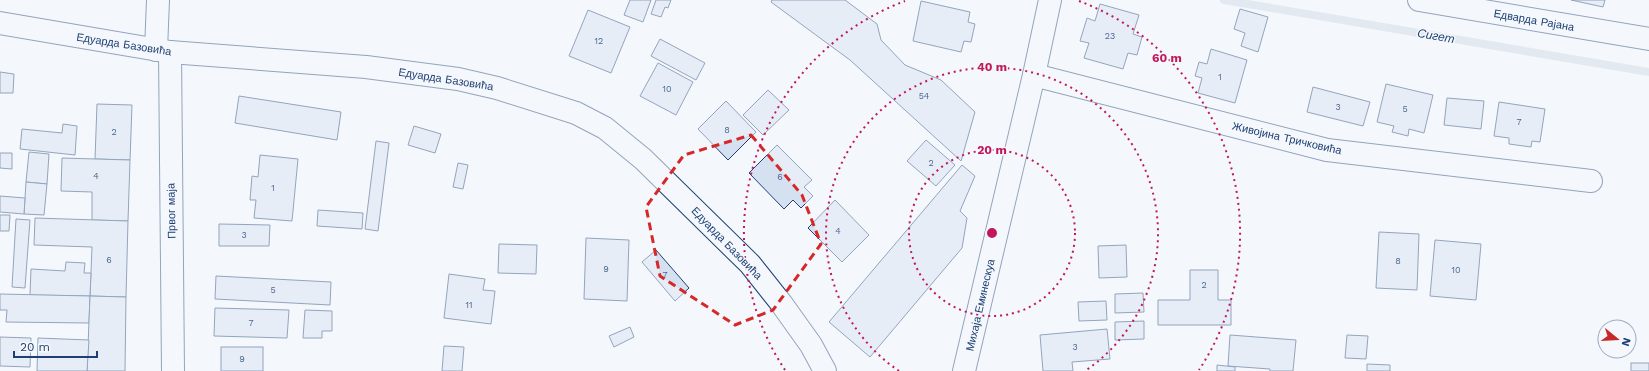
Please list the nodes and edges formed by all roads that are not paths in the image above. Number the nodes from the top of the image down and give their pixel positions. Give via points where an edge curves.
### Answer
1 (158, 0) edge
2 (1050, 0) edge
3 (1420, 0) edge
4 (0, 24) edge
5 (1649, 39) edge
6 (163, 51) junction
7 (1034, 75) junction
8 (1591, 180) dead end
9 (173, 371) edge
10 (825, 371) edge
11 (964, 371) edge

1 - 6 street, Првог маја
2 - 7 street, Михаја Еминескуа
3 - 5 street, Едварда Рајана
4 - 6 street, Едуарда Базовића
6 - 9 street, Првог маја
6 - 10 street, Едуарда Базовића via 366,67 458,79 497,88 576,113 605,128 643,159 750,264 811,345
7 - 8 street, Живојина Тричковића via 1328,150
7 - 11 street, Михаја Еминескуа

